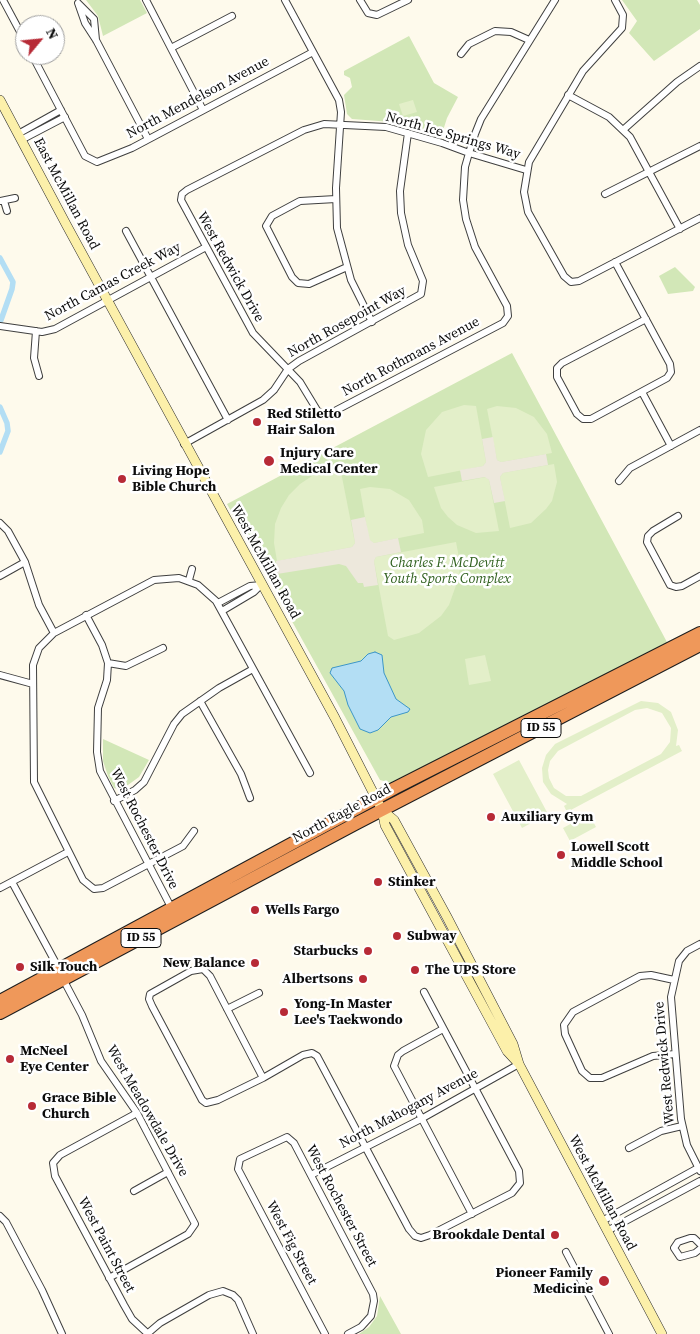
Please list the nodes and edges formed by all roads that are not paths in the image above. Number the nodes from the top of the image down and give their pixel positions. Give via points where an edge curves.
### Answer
1 (3, 0) edge
2 (146, 0) edge
3 (286, 0) edge
4 (360, 0) edge
5 (408, 0) edge
6 (555, 0) edge
7 (615, 0) edge
8 (77, 2) edge
9 (232, 16) dead end
10 (15, 23) edge
11 (529, 40) junction
12 (171, 48) junction
13 (313, 52) junction
14 (461, 54) dead end
15 (37, 65) edge
16 (700, 66) edge
17 (568, 95) junction
18 (0, 100) edge
19 (61, 110) junction
20 (203, 110) junction
21 (65, 117) junction
22 (340, 124) junction
23 (623, 130) junction
24 (408, 133) junction
25 (20, 137) junction
26 (148, 139) junction
27 (700, 146) edge
28 (469, 153) junction
29 (526, 170) junction
30 (650, 173) junction
31 (605, 194) dead end
32 (181, 196) joint
33 (15, 198) dead end
34 (336, 199) junction
35 (2, 201) edge
36 (7, 211) dead end
37 (700, 218) edge
38 (680, 228) junction
39 (126, 231) dead end
40 (206, 248) junction
41 (615, 262) junction
42 (347, 267) junction
43 (151, 277) junction
44 (108, 302) junction
45 (646, 319) junction
46 (372, 322) junction
47 (0, 326) edge
48 (36, 332) junction
49 (288, 370) junction
50 (39, 376) dead end
51 (642, 392) junction
52 (322, 414) joint
53 (228, 420) junction
54 (700, 430) edge
55 (184, 444) junction
56 (671, 446) junction
57 (619, 481) dead end
58 (678, 516) dead end
59 (0, 523) edge
60 (24, 562) junction
61 (192, 569) dead end
62 (0, 576) edge
63 (700, 576) edge
64 (189, 580) junction
65 (261, 584) junction
66 (218, 603) junction
67 (222, 611) junction
68 (86, 615) junction
69 (54, 632) junction
70 (700, 633) edge
71 (697, 644) edge
72 (163, 648) dead end
73 (108, 663) junction
74 (253, 669) junction
75 (0, 675) edge
76 (33, 684) junction
77 (200, 701) junction
78 (310, 773) dead end
79 (250, 798) dead end
80 (376, 798) junction
81 (114, 801) junction
82 (382, 810) junction
83 (194, 832) dead end
84 (68, 852) junction
85 (148, 864) junction
86 (12, 882) junction
87 (0, 888) edge
88 (172, 909) junction
89 (700, 944) edge
90 (61, 974) junction
91 (674, 980) junction
92 (424, 992) dead end
93 (259, 993) dead end
94 (0, 1002) edge
95 (490, 1003) junction
96 (227, 1009) junction
97 (0, 1013) edge
98 (444, 1029) junction
99 (506, 1048) junction
100 (675, 1054) junction
101 (518, 1064) junction
102 (263, 1078) junction
103 (475, 1089) junction
104 (137, 1113) junction
105 (421, 1119) junction
106 (682, 1126) junction
107 (366, 1147) junction
108 (629, 1148) dead end
109 (238, 1163) joint
110 (699, 1170) edge
111 (168, 1172) junction
112 (311, 1175) junction
113 (700, 1181) edge
114 (134, 1190) dead end
115 (472, 1214) junction
116 (0, 1216) edge
117 (602, 1221) junction
118 (607, 1231) junction
119 (700, 1244) edge
120 (700, 1249) edge
121 (566, 1252) dead end
122 (109, 1278) junction
123 (62, 1334) edge
124 (147, 1334) edge
125 (254, 1334) edge
126 (325, 1334) edge
127 (348, 1334) edge
128 (609, 1334) edge
129 (662, 1334) edge

1 - 10 street
2 - 12 street
3 - 13 street
4 - 5 street via 372,15
6 - 11 street
7 - 17 street via 624,22 622,28 587,65
8 - 26 street via 94,19 96,40
9 - 12 street
11 - 14 street via 511,32 495,31 469,44
11 - 28 street via 482,119
12 - 20 street
13 - 20 street, North Mendelson Avenue
13 - 22 street via 340,104
15 - 19 street
16 - 23 street
17 - 23 street via 609,118
17 - 29 street
18 - 25 main road, East McMillan Road
19 - 21 street
19 - 25 street
20 - 26 street, North Mendelson Avenue
21 - 25 street
21 - 26 street, North Mendelson Avenue via 85,156 94,162 105,161
22 - 24 street, North Ice Springs Way via 386,127
22 - 32 street, North Ice Springs Way via 324,124 304,130
22 - 34 street
23 - 30 street
24 - 28 street, North Ice Springs Way
24 - 46 street, North Rosepoint Way via 400,191 401,212 408,246 424,290 418,298
25 - 44 main road, East McMillan Road
27 - 30 street
28 - 29 street, North Ice Springs Way
28 - 52 street, North Rothmans Avenue via 463,184 466,218 476,247 507,306 508,316 503,323 363,397 331,413
29 - 41 street via 524,192 528,212 564,276 571,282 579,281
30 - 31 street
30 - 38 street
32 - 40 street, West Redwick Drive
33 - 35 street
34 - 42 street via 337,228
34 - 42 street via 300,200 266,222 292,277 301,284 309,284
35 - 36 street
37 - 38 street
38 - 41 street
39 - 43 street
40 - 43 street, North Camas Creek Way
40 - 49 street, West Redwick Drive via 254,335
41 - 45 street
42 - 46 street
43 - 44 street, North Camas Creek Way
43 - 53 street
44 - 48 street, North Camas Creek Way via 55,328
44 - 55 main road, West McMillan Road
45 - 51 street via 670,364 670,372 667,378
45 - 51 street via 557,368 557,376 577,414 583,419 591,419
46 - 49 street, North Rosepoint Way
47 - 48 street, North Camas Creek Way
48 - 50 street via 34,358
49 - 52 street, West Redwick Drive via 303,385
49 - 53 street, North Rosepoint Way via 263,400
51 - 56 street
53 - 55 street, North Rosepoint Way
54 - 56 street
55 - 65 main road, West McMillan Road
56 - 57 street via 630,468
58 - 63 street via 653,531 647,542 670,585 676,587
59 - 60 street via 8,531
60 - 62 street
60 - 69 street via 39,604
61 - 64 street
64 - 66 street
64 - 68 street via 154,580
65 - 66 street via 250,586
65 - 67 street via 254,592
65 - 80 main road, West McMillan Road
66 - 67 street
67 - 74 street
68 - 69 street
68 - 73 street, West Rochester Drive
69 - 76 street via 36,654
70 - 80 highway, North Eagle Road / ID 55
71 - 82 highway, North Eagle Road / ID 55
72 - 73 street via 126,666
73 - 81 street, West Rochester Drive via 107,680 98,708 97,752 102,778
74 - 77 street
74 - 78 street
75 - 76 street
76 - 84 street via 34,782
77 - 79 street via 241,774
77 - 81 street via 174,724 144,782
80 - 82 main road, West McMillan Road
80 - 88 highway, North Eagle Road / ID 55
81 - 85 street, West Rochester Drive
82 - 90 highway, North Eagle Road / ID 55
82 - 95 main road, West McMillan Road via 394,820
82 - 99 main road, West McMillan Road via 385,825
83 - 85 street via 183,846
84 - 85 street via 83,880 94,889 103,888
84 - 86 street
85 - 88 street, West Rochester Drive
86 - 87 street
86 - 90 street, West Meadowdale Drive
88 - 90 highway, North Eagle Road / ID 55 via 77,960 73,968
89 - 91 street, West Redwick Drive via 683,956
90 - 94 highway, North Eagle Road / ID 55
90 - 97 highway, North Eagle Road / ID 55 via 45,989
90 - 104 street, West Meadowdale Drive via 101,1061
91 - 100 street, West Redwick Drive via 671,997
91 - 100 street via 640,976 573,1012 567,1019 565,1034 582,1071 590,1078 602,1078 653,1056
92 - 98 street
93 - 96 street
95 - 99 main road
95 - 101 main road, West McMillan Road via 513,1044
96 - 102 street
96 - 102 street via 204,969 192,971 149,996 206,1103
98 - 103 street
98 - 105 street via 403,1051 395,1060 396,1072
99 - 101 main road, West McMillan Road
100 - 106 street, West Redwick Drive
101 - 103 street, North Mahogany Avenue
101 - 117 main road, West McMillan Road
102 - 107 street via 312,1053 322,1063
103 - 105 street, North Mahogany Avenue
103 - 115 street via 520,1177 517,1189 512,1193
104 - 111 street, West Meadowdale Drive
104 - 122 street, West Paint Street via 52,1163 55,1176
105 - 107 street, North Mahogany Avenue
105 - 115 street
106 - 108 street via 661,1131
106 - 110 street, West Redwick Drive
107 - 112 street, North Mahogany Avenue
107 - 115 street via 409,1229 418,1238
109 - 112 street, West Rochester Street via 287,1137 294,1143
109 - 126 street, West Fig Street via 240,1175
110 - 117 street
111 - 114 street
111 - 122 street, West Meadowdale Drive via 194,1218 195,1228
112 - 127 street, West Rochester Street via 371,1288 374,1301 371,1316
113 - 118 street
116 - 123 street via 42,1290
117 - 118 main road, West McMillan Road
118 - 129 main road, West McMillan Road
119 - 120 street via 690,1238 678,1242 674,1248 680,1257
121 - 128 street
122 - 124 street, West Paint Street via 132,1319
124 - 125 street via 160,1323 218,1292 227,1292 238,1300

